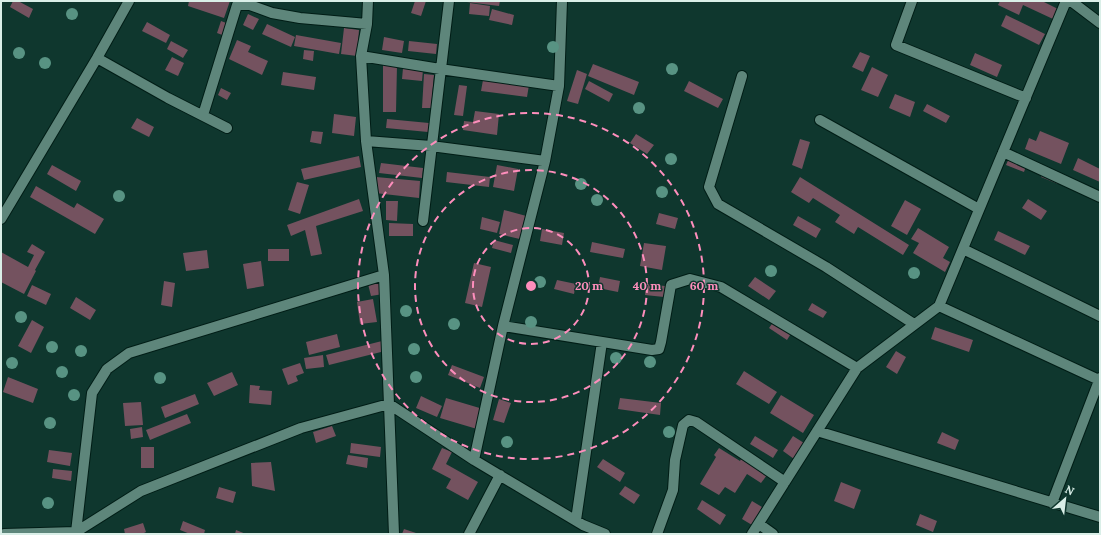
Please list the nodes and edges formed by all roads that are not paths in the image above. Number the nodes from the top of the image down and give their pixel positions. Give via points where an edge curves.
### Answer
1 (129, 1) edge
2 (368, 1) edge
3 (449, 1) edge
4 (562, 1) edge
5 (912, 1) edge
6 (1066, 1) edge
7 (1071, 1) edge
8 (1100, 23) edge
9 (367, 24) junction
10 (361, 56) junction
11 (97, 58) junction
12 (440, 69) junction
13 (742, 76) dead end
14 (559, 86) junction
15 (1026, 98) junction
16 (203, 115) junction
17 (820, 120) dead end
18 (227, 128) dead end
19 (366, 141) junction
20 (431, 146) junction
21 (1003, 152) junction
22 (545, 162) junction
23 (1100, 197) edge
24 (979, 209) junction
25 (1, 219) edge
26 (423, 221) dead end
27 (962, 249) junction
28 (384, 275) junction
29 (939, 306) junction
30 (1100, 316) edge
31 (914, 324) junction
32 (503, 326) junction
33 (602, 342) junction
34 (857, 368) junction
35 (1100, 379) edge
36 (389, 404) junction
37 (817, 432) junction
38 (474, 460) junction
39 (500, 475) junction
40 (785, 482) junction
41 (1052, 503) junction
42 (1100, 517) edge
43 (576, 520) junction
44 (759, 524) junction
45 (76, 532) junction
46 (593, 532) edge
47 (4, 534) edge
48 (394, 534) edge
49 (469, 534) edge
50 (605, 534) edge
51 (657, 534) edge
52 (752, 534) edge
53 (773, 534) edge

1 - 11 street
2 - 9 street
3 - 12 street
4 - 14 street
5 - 15 street via 896,45
6 - 15 street
7 - 8 street
9 - 10 street
9 - 16 street via 300,18 272,13 250,5 237,5
10 - 12 street
10 - 19 street
11 - 16 street
11 - 25 street
12 - 14 street
12 - 20 street
13 - 31 street via 709,187 718,204 826,267
14 - 22 street
15 - 21 street
16 - 18 street
17 - 24 street
19 - 20 street
19 - 28 street
20 - 22 street
20 - 26 street
21 - 23 street
21 - 24 street
22 - 32 street
24 - 27 street
27 - 29 street
27 - 30 street
28 - 36 street
28 - 45 street via 129,353 107,370 92,393
29 - 31 street
29 - 35 street
31 - 34 street
32 - 33 street
32 - 38 street
33 - 34 street via 659,349 671,285 690,280 721,287
33 - 43 street
34 - 37 street
35 - 41 street
36 - 38 street
36 - 45 street via 301,428 140,491
36 - 48 street
37 - 40 street
37 - 41 street
38 - 39 street
39 - 43 street
39 - 49 street
40 - 44 street
40 - 51 street via 696,422 689,420 683,425 675,460 673,490
41 - 42 street
43 - 46 street
44 - 52 street
44 - 53 street
45 - 47 street
46 - 50 street

